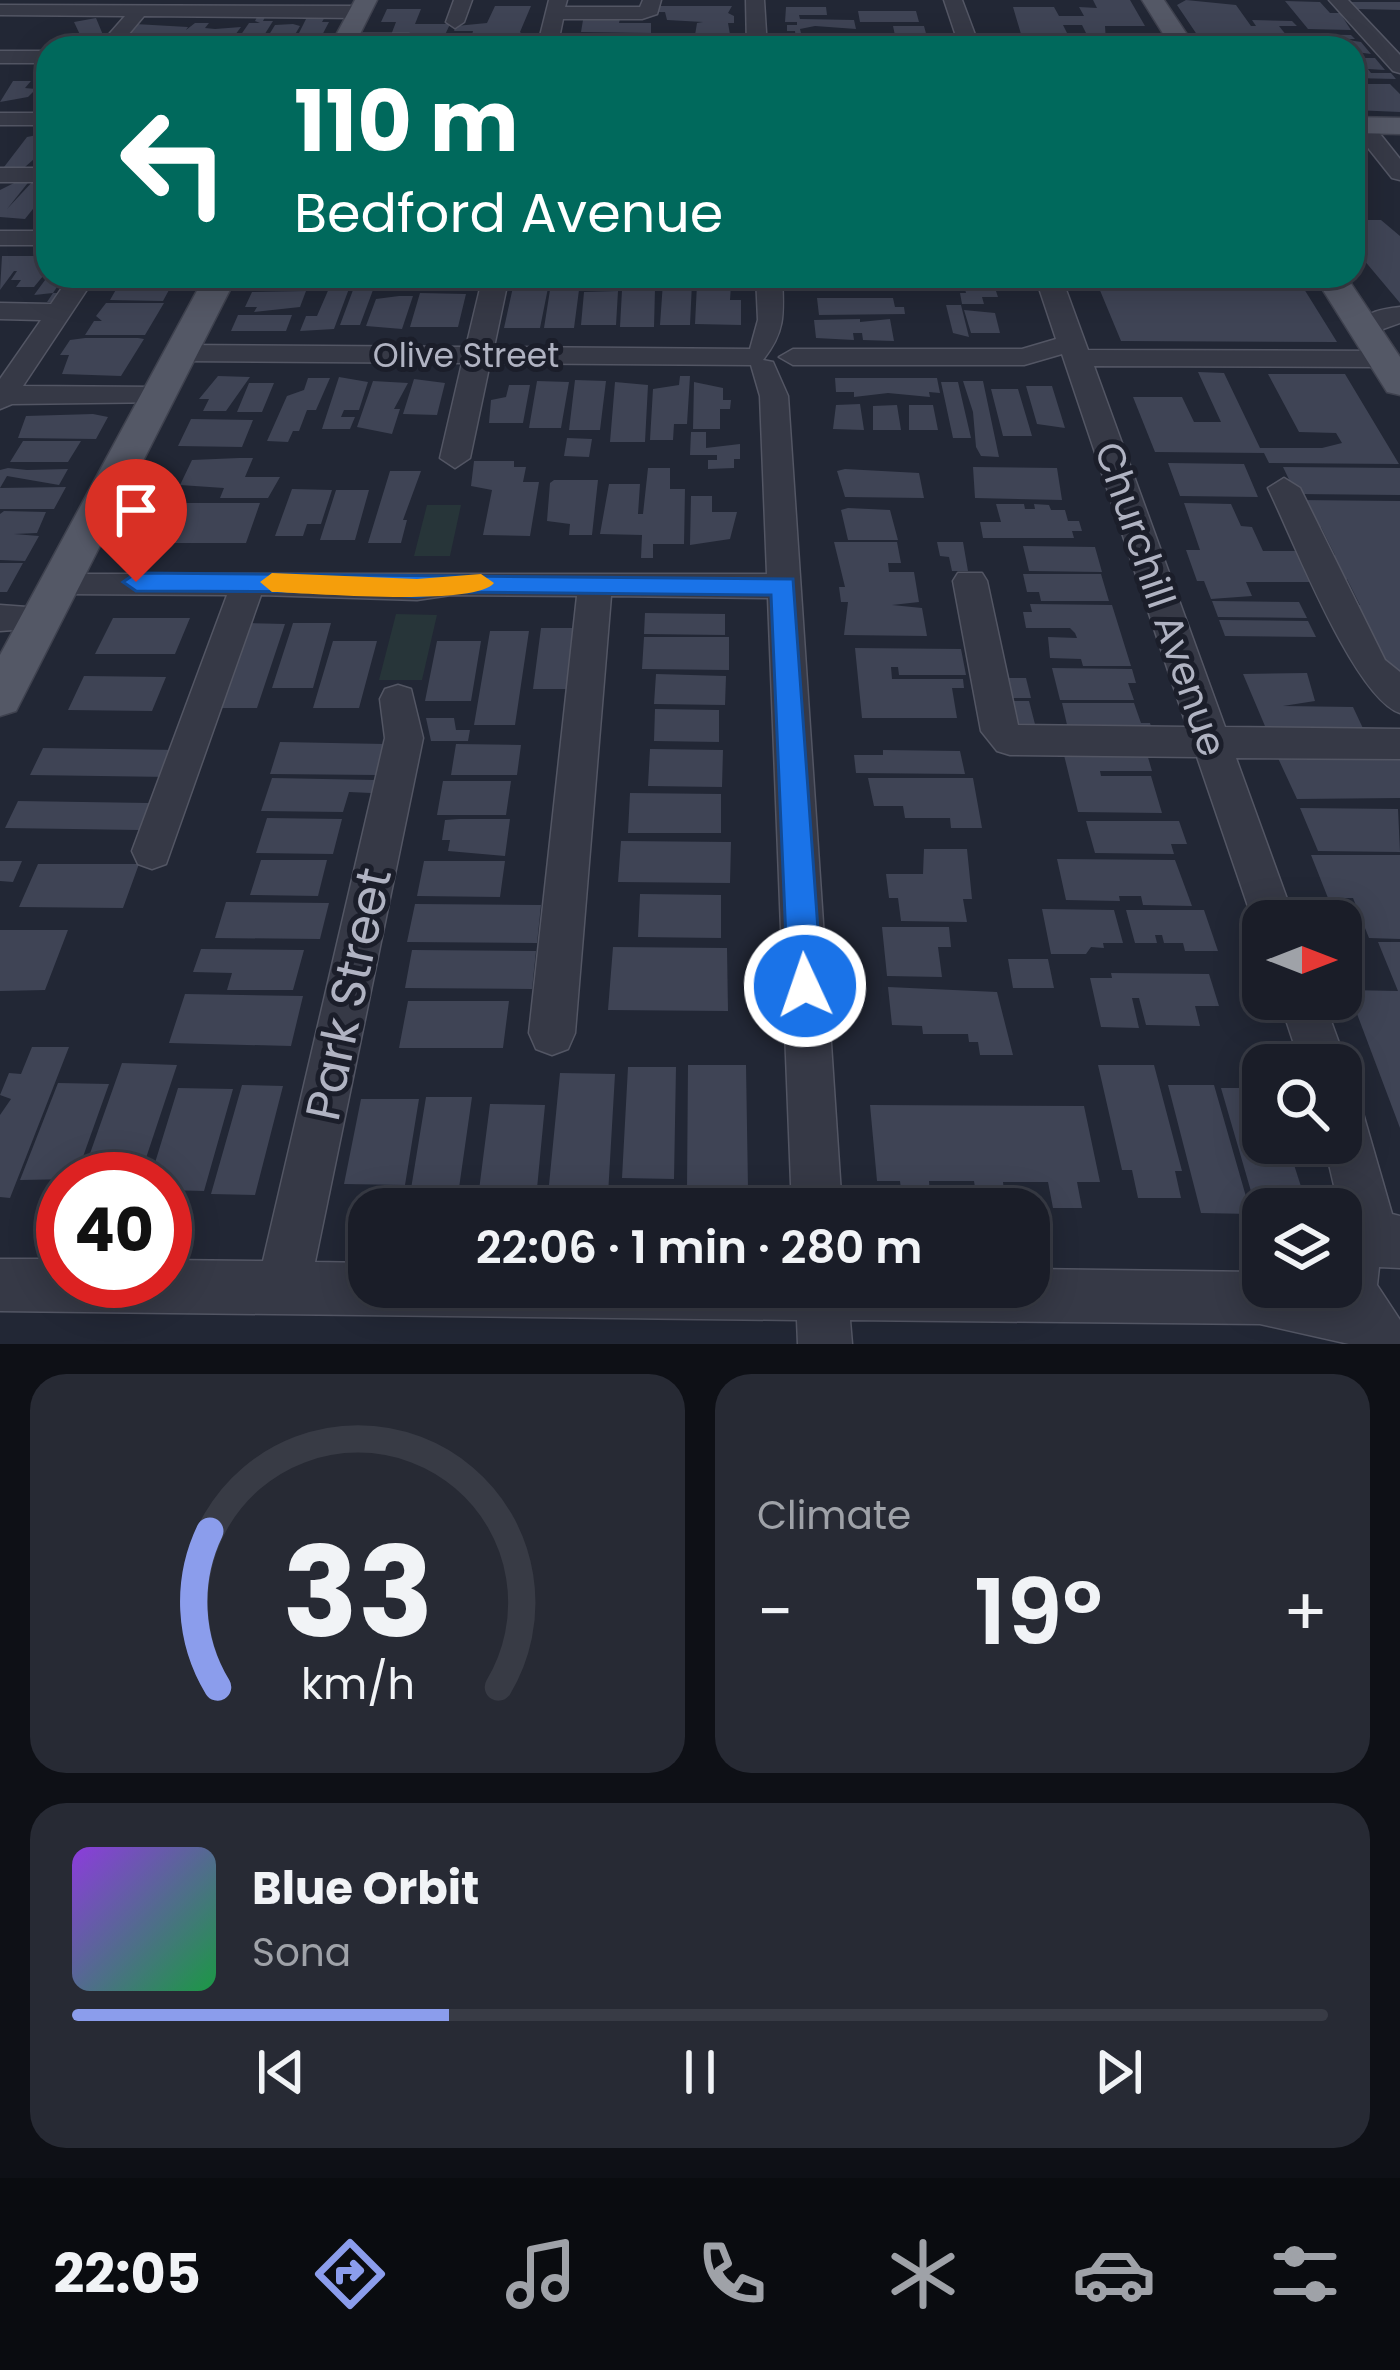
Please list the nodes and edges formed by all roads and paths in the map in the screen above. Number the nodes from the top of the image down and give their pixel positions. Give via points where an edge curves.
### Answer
1 (463, 0) edge
2 (652, 0) edge
3 (754, 0) edge
4 (952, 0) edge
5 (1153, 0) edge
6 (1338, 0) edge
7 (363, 6) edge
8 (556, 6) edge
9 (0, 10) edge
10 (139, 11) junction
11 (455, 22) dead end
12 (117, 36) edge
13 (348, 36) edge
14 (550, 36) edge
15 (756, 36) edge
16 (966, 36) edge
17 (1176, 36) edge
18 (0, 57) edge
19 (36, 57) edge
20 (1400, 68) edge
21 (0, 119) edge
22 (36, 119) edge
23 (1365, 125) edge
24 (1400, 125) edge
25 (1365, 134) edge
26 (1400, 173) edge
27 (0, 175) edge
28 (36, 175) edge
29 (0, 238) edge
30 (36, 238) edge
31 (75, 288) edge
32 (215, 288) edge
33 (493, 288) edge
34 (770, 288) edge
35 (1052, 288) edge
36 (1338, 288) edge
37 (0, 311) edge
38 (59, 312) junction
39 (1400, 315) edge
40 (181, 352) junction
41 (478, 355) junction
42 (773, 357) junction
43 (1077, 359) junction
44 (1385, 361) edge
45 (158, 396) junction
46 (1, 397) edge
47 (454, 458) dead end
48 (1284, 488) dead end
49 (970, 580) dead end
50 (61, 582) junction
51 (249, 582) junction
52 (595, 584) junction
53 (784, 586) junction
54 (0, 618) edge
55 (42, 618) junction
56 (0, 698) edge
57 (1400, 699) edge
58 (398, 700) dead end
59 (1212, 744) junction
60 (1400, 744) edge
61 (152, 851) dead end
62 (1267, 900) edge
63 (552, 1033) dead end
64 (1351, 1164) edge
65 (817, 1188) edge
66 (1366, 1279) edge
67 (0, 1285) edge
68 (284, 1288) junction
69 (348, 1290) edge
70 (1050, 1303) edge

1 - 11 street
2 - 8 street via 642,13
3 - 15 street
4 - 16 street
5 - 17 main road
6 - 20 street
7 - 10 street
7 - 13 main road
8 - 14 street
9 - 10 street
10 - 12 street
18 - 19 street
21 - 22 street
23 - 24 main road
25 - 26 street
27 - 28 street
29 - 30 street
31 - 38 street
32 - 40 main road
33 - 41 street
34 - 42 street
35 - 43 street, Churchill Avenue
36 - 44 main road
37 - 38 street
38 - 46 street
39 - 44 street via 1369,328
40 - 41 street, Olive Street
40 - 45 main road
41 - 42 street, Olive Street
41 - 47 street
42 - 43 street, Olive Street
42 - 53 street
43 - 44 street, Olive Street
43 - 59 street, Churchill Avenue
45 - 46 street
45 - 50 main road
48 - 57 street via 1372,669
49 - 59 street via 1005,737
50 - 51 street
50 - 55 main road
51 - 52 street
51 - 61 street
52 - 53 street
52 - 63 street
53 - 65 street
54 - 55 street
55 - 56 main road
58 - 68 street, Park Street via 404,738
59 - 60 street
59 - 62 street, Churchill Avenue
64 - 66 street
66 - 70 street via 1260,1298
67 - 68 street
68 - 69 street

